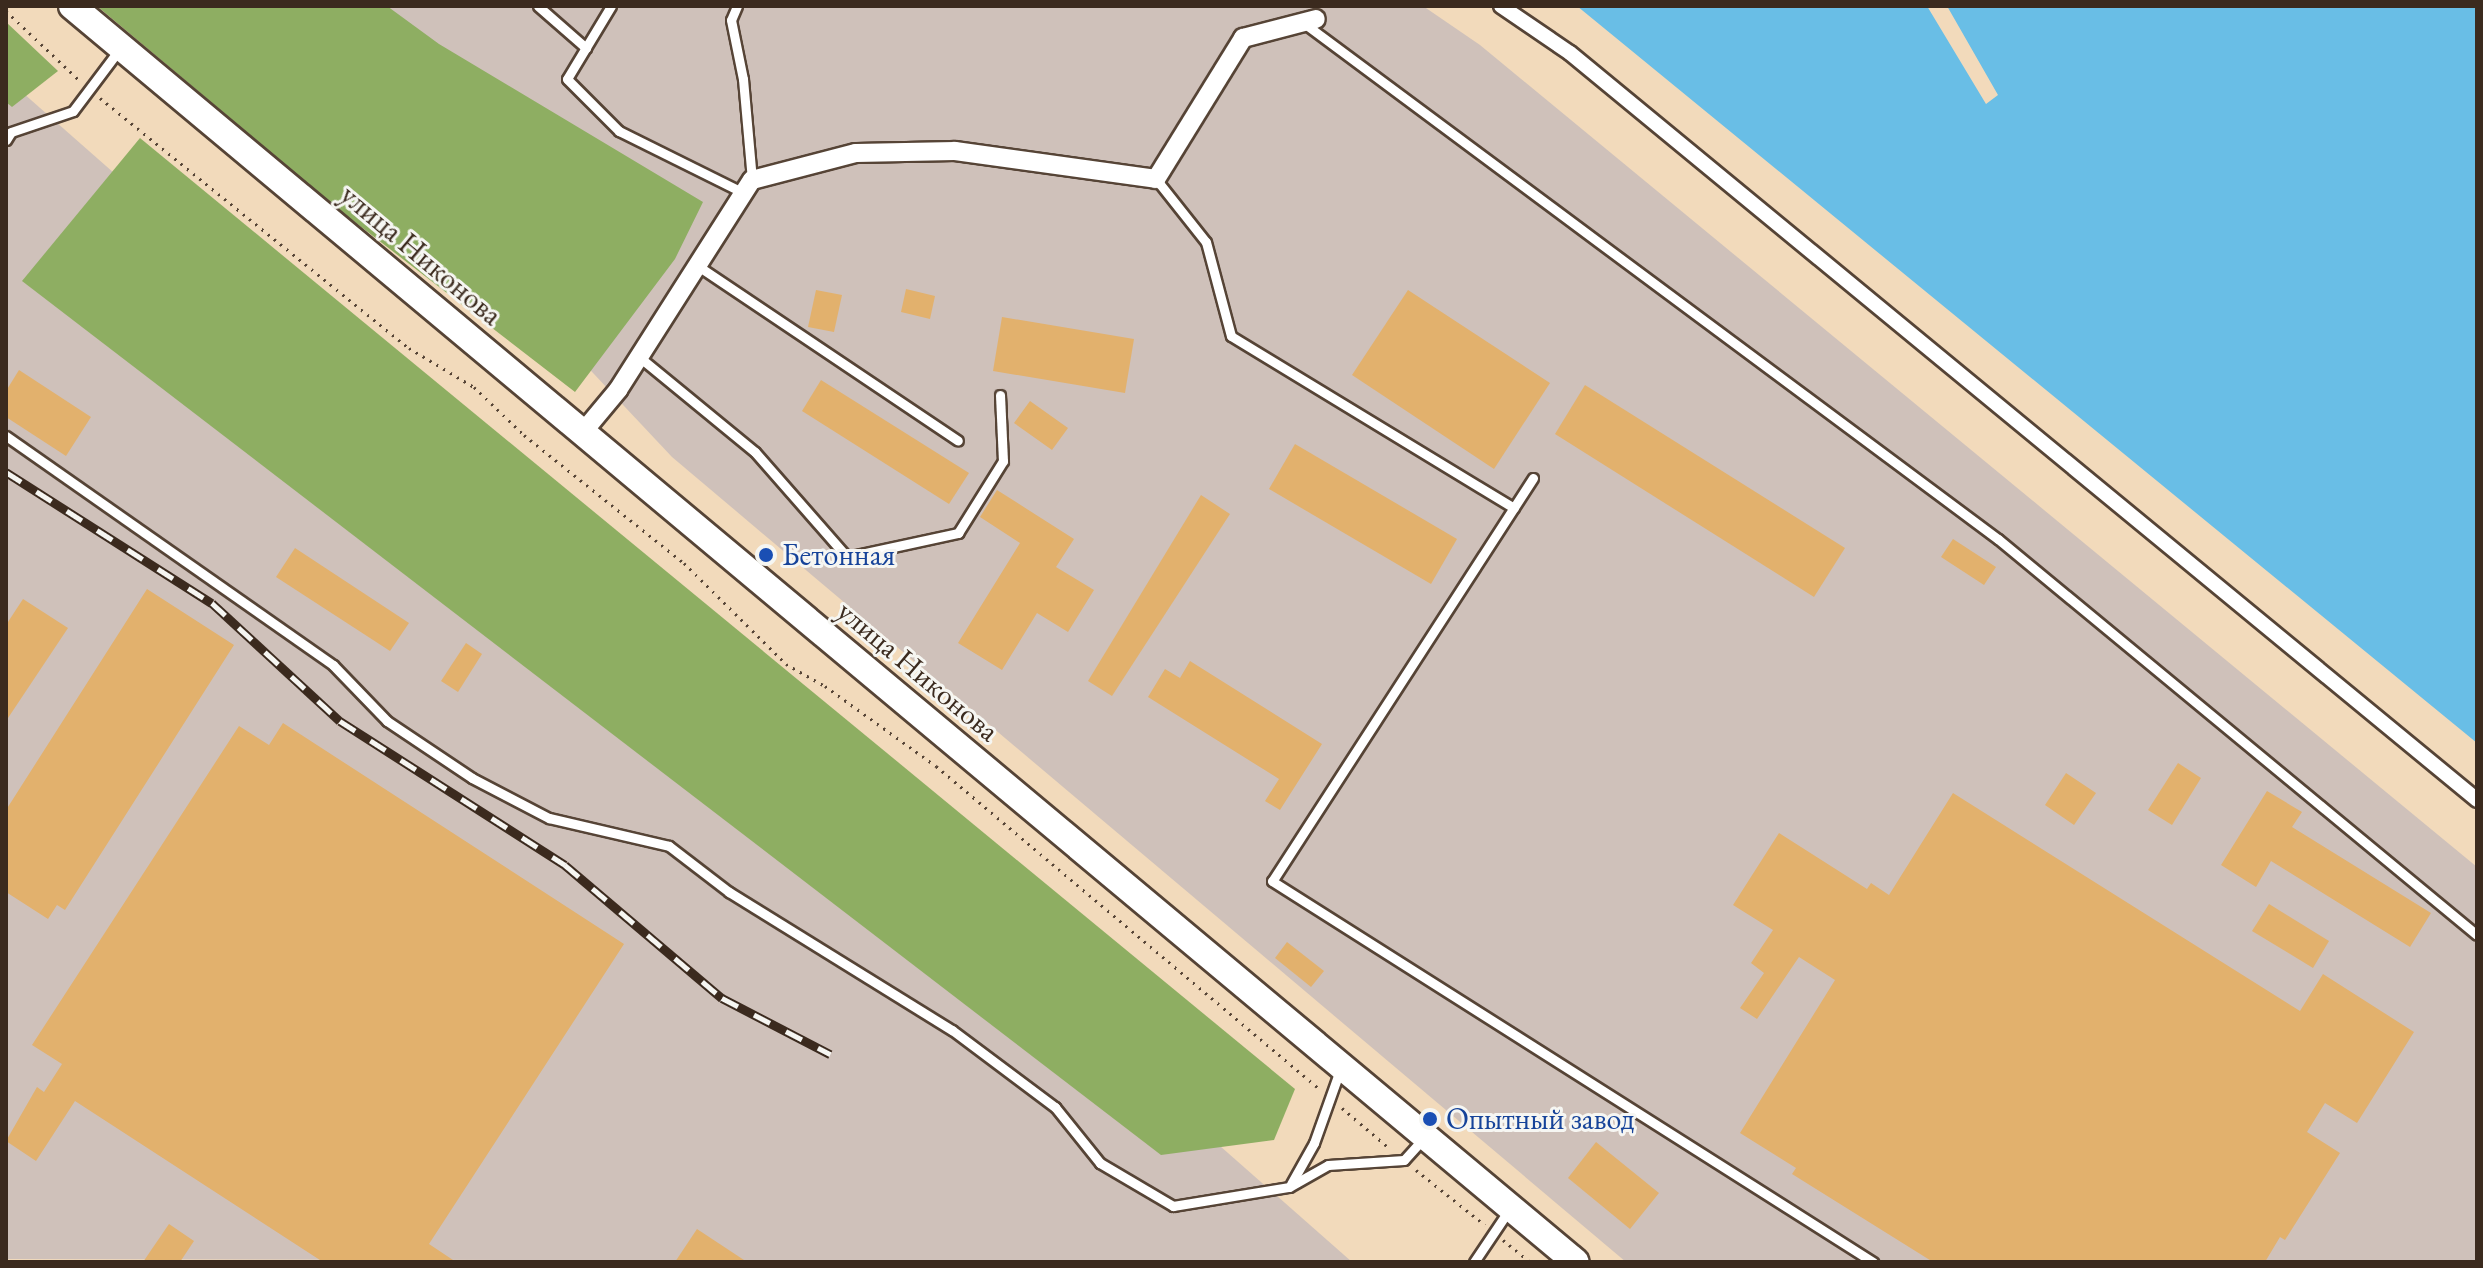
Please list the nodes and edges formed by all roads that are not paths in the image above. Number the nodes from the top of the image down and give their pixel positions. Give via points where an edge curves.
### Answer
1 (72, 6) edge
2 (538, 6) edge
3 (611, 6) edge
4 (737, 6) edge
5 (1501, 6) edge
6 (1309, 21) joint
7 (122, 47) junction
8 (586, 48) junction
9 (6, 140) edge
10 (1156, 179) junction
11 (748, 187) junction
12 (698, 266) junction
13 (638, 356) junction
14 (1000, 395) dead end
15 (583, 432) junction
16 (6, 436) edge
17 (958, 441) dead end
18 (1533, 478) dead end
19 (1514, 508) junction
20 (2477, 800) edge
21 (2477, 935) edge
22 (1341, 1066) junction
23 (1426, 1135) junction
24 (1289, 1187) junction
25 (1511, 1207) junction
26 (1474, 1262) edge
27 (1576, 1262) edge
28 (1873, 1262) edge

1 - 7 main road, улица Никонова
2 - 8 lane
3 - 8 lane
4 - 11 lane via 731,20 743,79
5 - 20 street via 1570,53
6 - 10 street via 1243,38
6 - 21 lane via 1998,539
7 - 9 lane via 73,111 11,132
7 - 15 main road, улица Никонова
8 - 11 lane via 567,79 619,131
10 - 11 street via 955,151 856,153
10 - 19 lane via 1206,242 1231,336
11 - 12 street
12 - 13 street
12 - 17 lane
13 - 14 lane via 755,452 847,557 958,533 1003,461
13 - 15 street
15 - 22 main road, улица Никонова
16 - 24 lane via 333,665 387,721 472,778 549,818 669,846 729,892 952,1030 1055,1107 1100,1163 1173,1206
18 - 19 lane
19 - 28 lane via 1272,881
22 - 23 main road, улица Никонова
22 - 24 lane
23 - 24 lane via 1404,1160 1328,1165
23 - 25 main road, улица Никонова
25 - 26 lane
25 - 27 main road, улица Никонова

